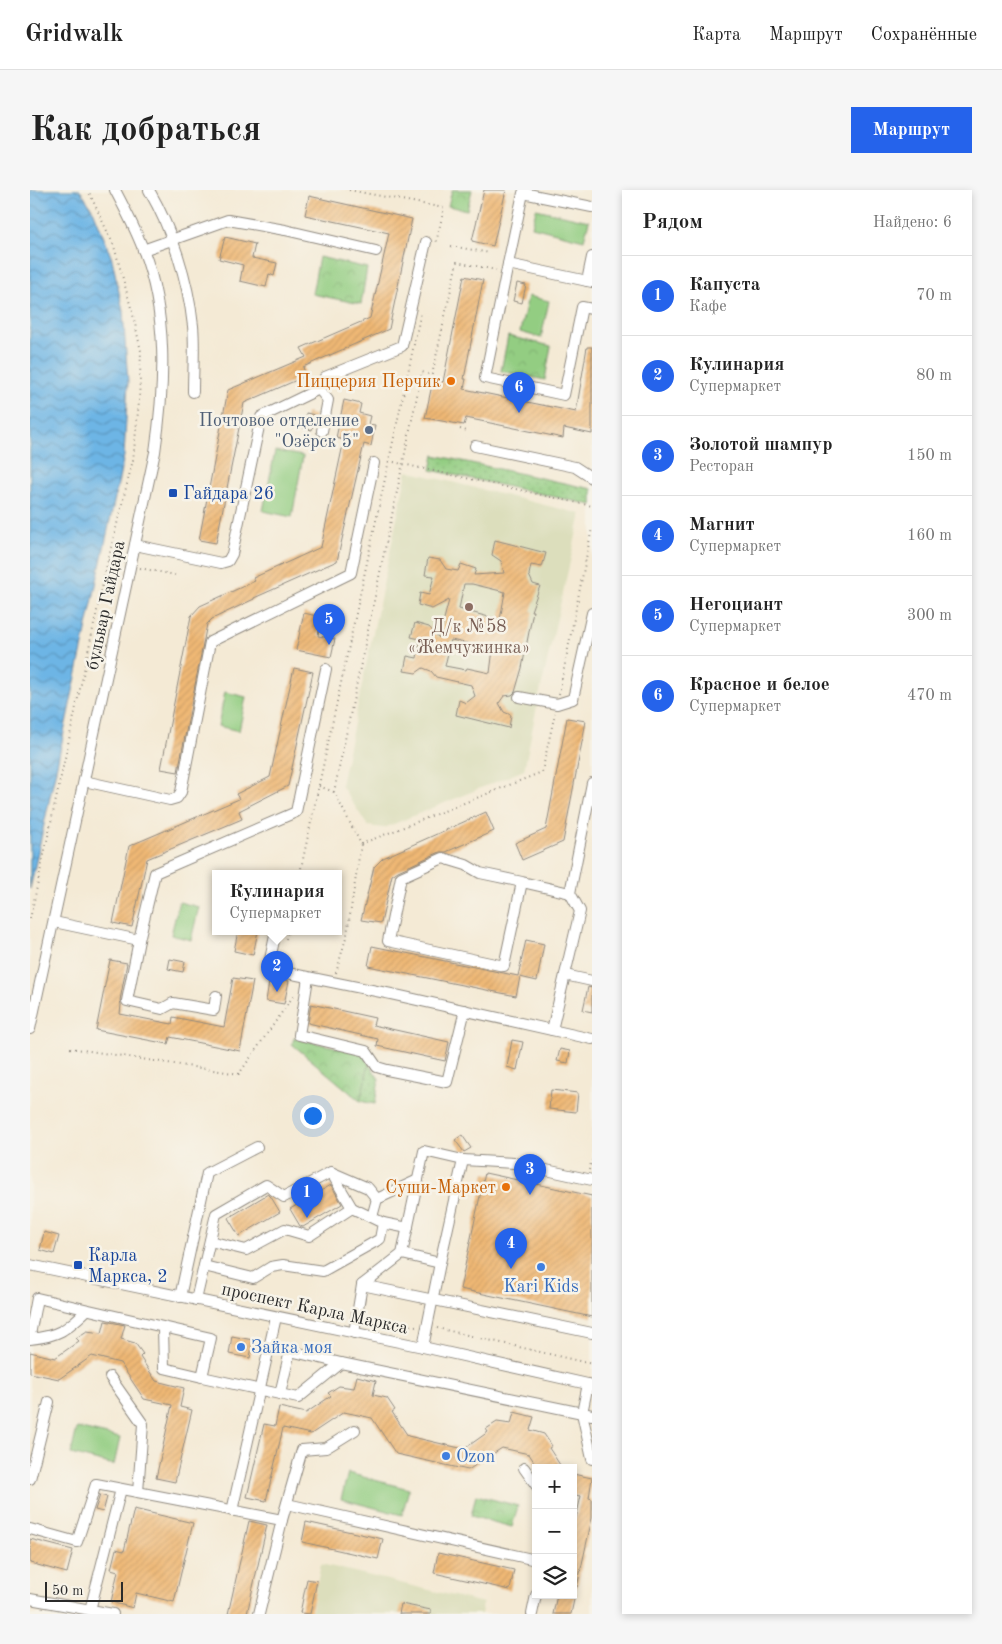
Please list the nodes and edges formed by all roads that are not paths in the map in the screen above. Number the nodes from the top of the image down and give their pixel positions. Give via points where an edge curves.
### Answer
1 (116, 190) edge
2 (150, 190) edge
3 (592, 207) edge
4 (172, 240) junction
5 (426, 242) dead end
6 (143, 250) junction
7 (376, 251) dead end
8 (592, 257) edge
9 (507, 268) junction
10 (590, 281) edge
11 (592, 309) edge
12 (319, 389) junction
13 (193, 392) dead end
14 (322, 431) dead end
15 (476, 446) dead end
16 (374, 463) dead end
17 (592, 478) edge
18 (135, 545) junction
19 (592, 613) edge
20 (326, 669) dead end
21 (519, 697) dead end
22 (84, 781) junction
23 (592, 784) edge
24 (588, 821) edge
25 (522, 882) junction
26 (570, 893) junction
27 (54, 922) junction
28 (275, 935) edge
29 (139, 940) junction
30 (564, 975) junction
31 (308, 978) junction
32 (592, 981) edge
33 (216, 996) dead end
34 (465, 1010) junction
35 (30, 1029) edge
36 (552, 1030) junction
37 (592, 1039) edge
38 (257, 1147) dead end
39 (463, 1160) junction
40 (331, 1172) junction
41 (418, 1180) junction
42 (592, 1180) edge
43 (377, 1199) junction
44 (352, 1208) junction
45 (372, 1217) junction
46 (383, 1223) junction
47 (408, 1228) junction
48 (210, 1241) junction
49 (402, 1254) junction
50 (440, 1263) junction
51 (30, 1265) edge
52 (204, 1266) junction
53 (362, 1286) junction
54 (180, 1296) junction
55 (196, 1300) junction
56 (433, 1300) junction
57 (87, 1310) junction
58 (276, 1316) junction
59 (163, 1328) junction
60 (355, 1328) junction
61 (592, 1333) edge
62 (30, 1335) edge
63 (30, 1339) edge
64 (423, 1347) junction
65 (341, 1363) junction
66 (110, 1377) dead end
67 (202, 1377) junction
68 (590, 1384) edge
69 (259, 1390) junction
70 (280, 1394) junction
71 (49, 1402) dead end
72 (587, 1414) edge
73 (355, 1430) dead end
74 (592, 1460) edge
75 (524, 1468) dead end
76 (30, 1479) edge
77 (532, 1479) edge
78 (121, 1489) junction
79 (138, 1492) junction
80 (287, 1504) junction
81 (232, 1511) junction
82 (282, 1520) junction
83 (30, 1528) edge
84 (532, 1559) edge
85 (30, 1599) edge
86 (535, 1599) edge
87 (90, 1610) junction
88 (76, 1611) edge
89 (113, 1614) edge
90 (259, 1614) edge
91 (532, 1614) edge

1 - 6 street, бульвар Гайдара
2 - 4 street
3 - 9 street via 523,193
4 - 6 street
4 - 7 street via 228,220
4 - 13 street via 185,282 193,326
5 - 12 street via 402,346 325,377
6 - 18 street, бульвар Гайдара via 162,336 163,375 155,452
8 - 10 street
9 - 10 street
9 - 11 street via 485,378 564,395 582,307
12 - 14 street via 328,400
12 - 18 street via 261,417 228,561 221,563
15 - 17 street via 575,467
16 - 22 street via 351,573 210,642 181,792 177,798 170,800
18 - 22 street, бульвар Гайдара
19 - 21 street via 573,699 557,704
20 - 29 street via 296,812 155,873
22 - 27 street, бульвар Гайдара
23 - 24 street
24 - 26 street
25 - 25 street via 480,872 443,858 401,877 388,941 504,966
25 - 26 street
26 - 30 street via 580,911
27 - 29 street
27 - 35 street, бульвар Гайдара
28 - 31 street via 268,969
29 - 33 street via 127,1001 162,1009 173,1003 214,1010
30 - 32 street
30 - 36 street
31 - 34 street
31 - 34 street via 299,1035 366,1051 377,1067 387,1070 447,1082
34 - 36 street
36 - 37 street
38 - 54 street via 207,1173
39 - 41 street via 424,1151
39 - 42 street via 514,1163
39 - 50 street
40 - 43 street via 368,1188
40 - 44 street
40 - 48 street via 284,1197 266,1185 216,1214
41 - 43 street
41 - 47 street
43 - 45 street
44 - 45 street
44 - 48 street via 309,1236 285,1229 246,1250
45 - 46 street
46 - 47 street
46 - 52 street via 380,1239 323,1271 283,1265 271,1267 253,1278
47 - 49 street
48 - 52 street
49 - 50 street
49 - 53 street
50 - 56 street
51 - 54 street, проспект Карла Маркса
52 - 55 street
53 - 56 street
53 - 60 street
54 - 55 street, проспект Карла Маркса
55 - 58 street, проспект Карла Маркса
56 - 61 street
56 - 64 street
57 - 59 street
57 - 62 street via 37,1298
57 - 63 street via 68,1328 50,1337
58 - 60 street, проспект Карла Маркса
58 - 69 street
59 - 67 street via 164,1368
59 - 67 street via 211,1338
60 - 64 street, проспект Карла Маркса
64 - 68 street, проспект Карла Маркса
65 - 70 street via 298,1398
65 - 70 street via 290,1351
65 - 72 street
66 - 79 street via 143,1424
67 - 69 street
68 - 72 street
69 - 70 street
69 - 81 street
71 - 76 street
72 - 74 street
73 - 80 street via 326,1448 302,1450
75 - 77 street
78 - 79 street
78 - 83 street via 96,1484 77,1542
78 - 87 street
79 - 81 street
80 - 82 street
80 - 84 street
81 - 82 street
82 - 90 street
85 - 88 street
86 - 91 street
87 - 88 street
87 - 89 street

